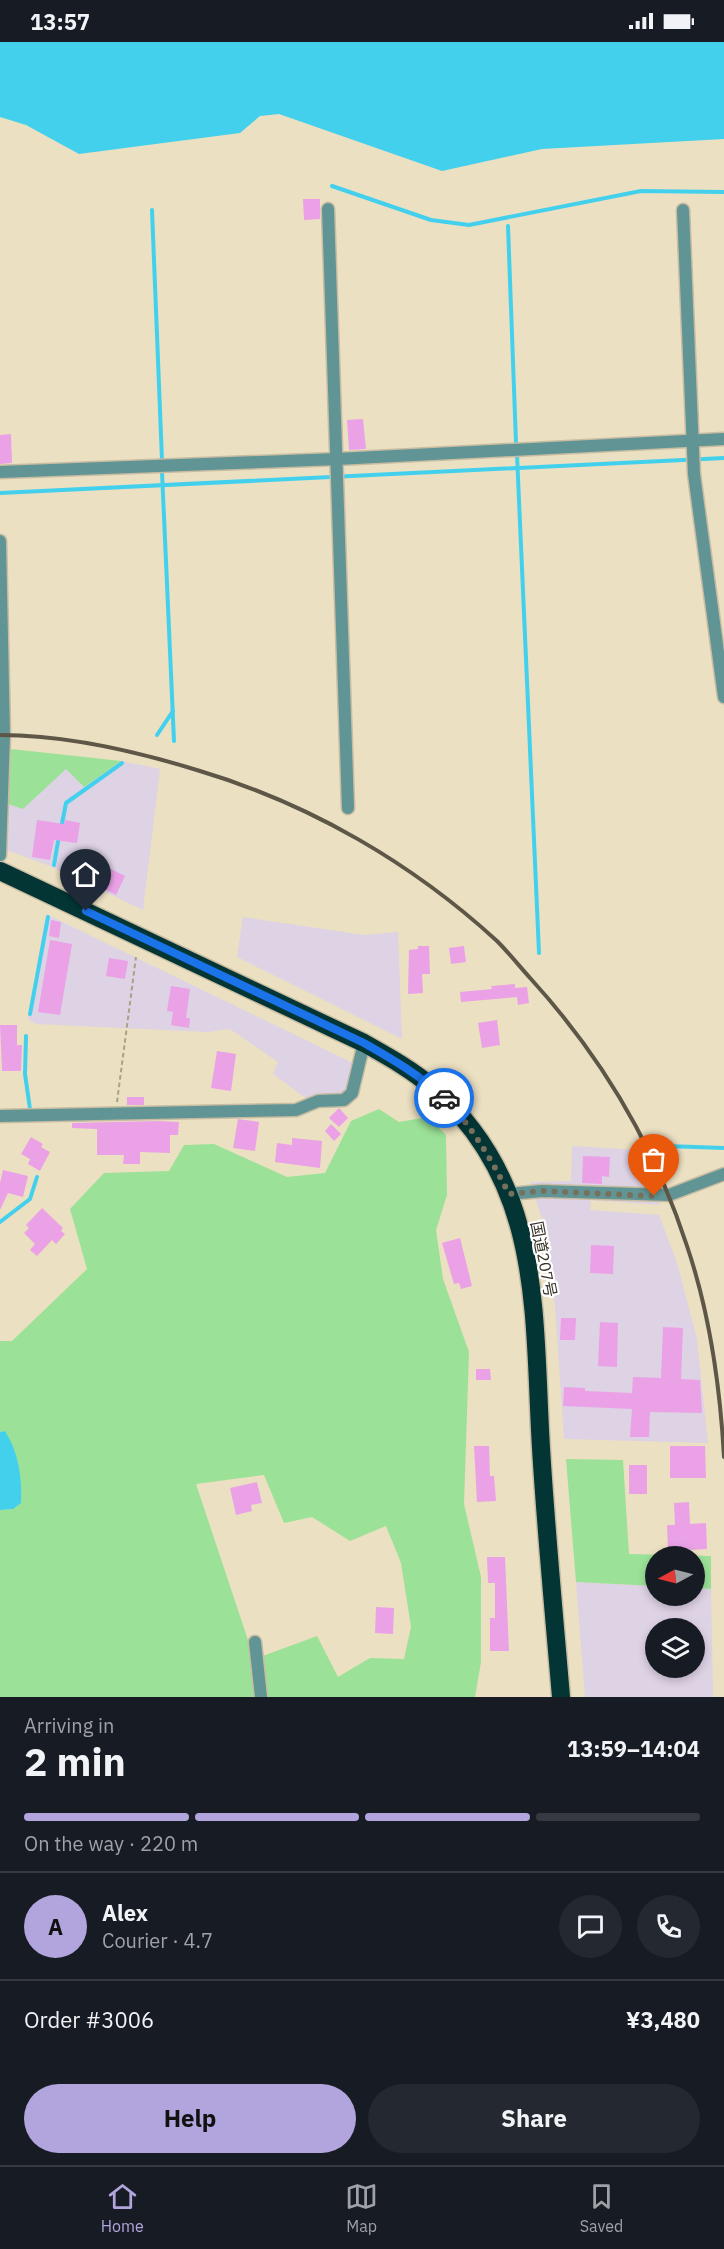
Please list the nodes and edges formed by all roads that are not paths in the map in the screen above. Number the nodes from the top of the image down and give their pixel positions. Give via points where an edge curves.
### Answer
1 (328, 209) dead end
2 (683, 210) dead end
3 (724, 439) edge
4 (692, 446) junction
5 (337, 464) junction
6 (0, 472) edge
7 (0, 541) edge
8 (724, 697) edge
9 (348, 808) dead end
10 (0, 855) edge
11 (0, 871) edge
12 (364, 1043) junction
13 (0, 1116) edge
14 (724, 1174) edge
15 (509, 1194) junction
16 (255, 1642) dead end
17 (261, 1697) edge
18 (561, 1697) edge

1 - 5 street
2 - 4 street
3 - 4 street
4 - 5 street
4 - 8 street
5 - 6 street
5 - 9 street
7 - 10 street via 4,735
11 - 12 highway, 国道207号
12 - 13 street via 352,1093 344,1100 318,1101 296,1110
12 - 15 highway, 国道207号 via 432,1087 461,1116
14 - 15 street via 669,1196 542,1191
15 - 18 highway, 国道207号 via 525,1244 533,1304
16 - 17 street

